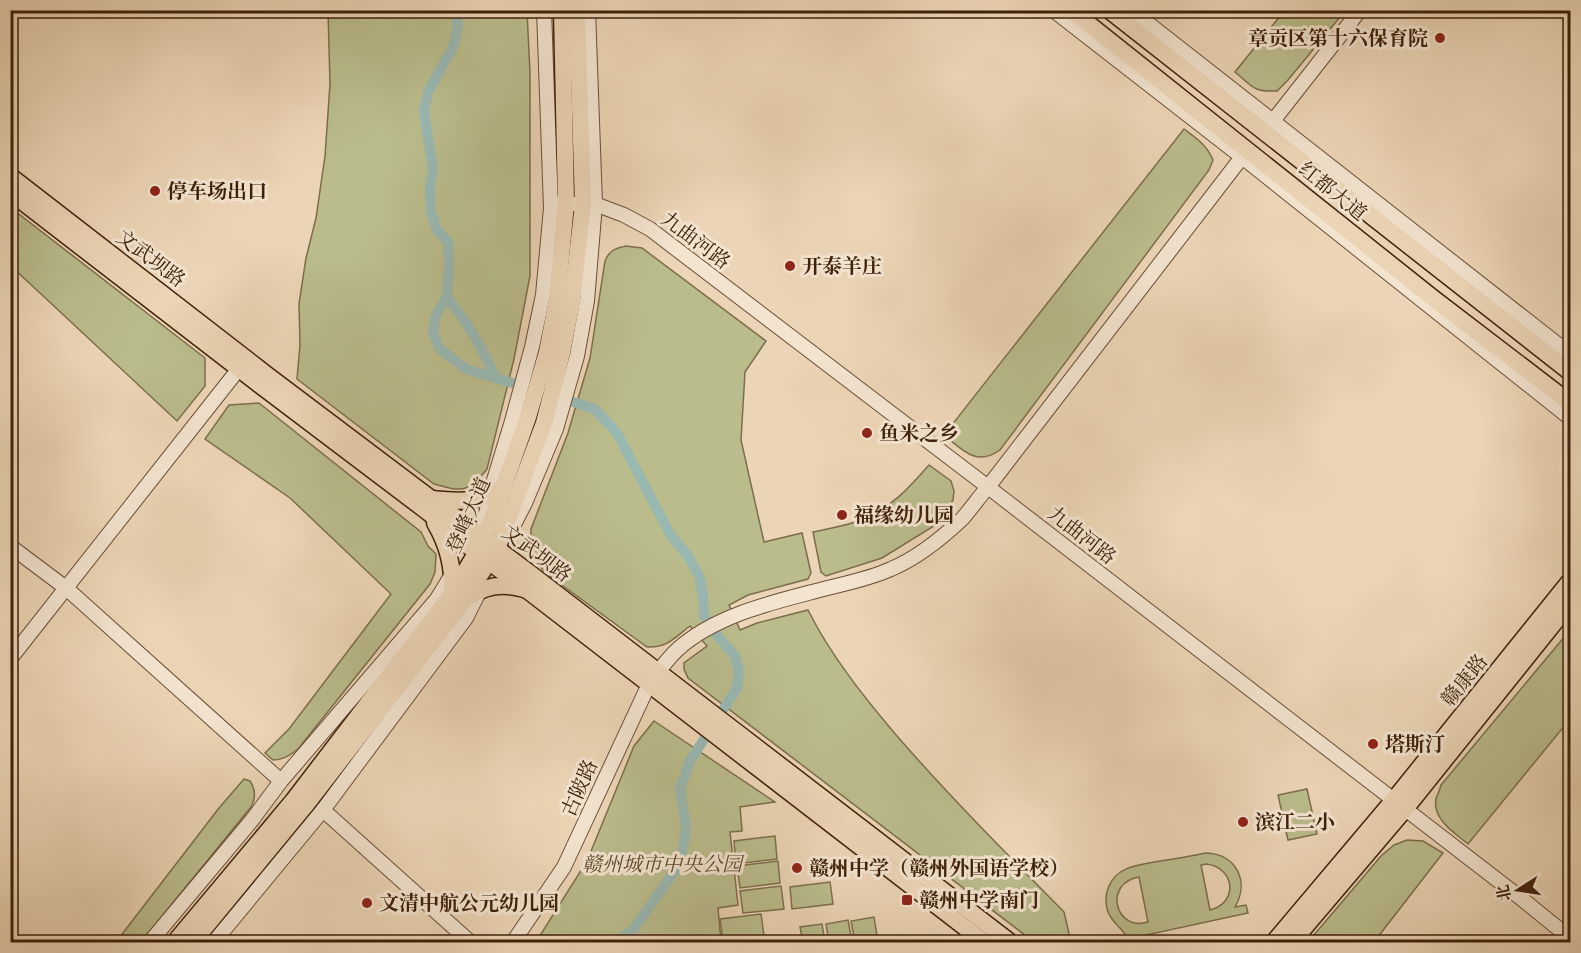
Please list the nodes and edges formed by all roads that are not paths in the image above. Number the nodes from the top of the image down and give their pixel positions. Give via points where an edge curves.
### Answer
1 (544, 10) edge
2 (562, 10) edge
3 (577, 10) edge
4 (588, 10) edge
5 (1053, 10) edge
6 (1071, 10) edge
7 (1109, 10) edge
8 (1131, 10) edge
9 (1360, 10) edge
10 (1273, 122) junction
11 (1242, 157) junction
12 (10, 176) edge
13 (10, 192) edge
14 (574, 204) junction
15 (554, 352) junction
16 (1570, 354) edge
17 (244, 364) junction
18 (1570, 372) edge
19 (1570, 403) edge
20 (1570, 418) edge
21 (535, 423) junction
22 (988, 487) junction
23 (496, 492) junction
24 (430, 505) junction
25 (514, 506) junction
26 (510, 531) junction
27 (10, 546) edge
28 (487, 550) junction
29 (528, 572) junction
30 (453, 574) junction
31 (1570, 581) edge
32 (66, 588) junction
33 (479, 591) junction
34 (531, 593) junction
35 (456, 601) junction
36 (1570, 603) edge
37 (10, 659) edge
38 (654, 678) junction
39 (742, 746) junction
40 (281, 781) junction
41 (1399, 805) junction
42 (323, 810) junction
43 (1570, 938) edge
44 (150, 942) edge
45 (174, 942) edge
46 (193, 942) edge
47 (214, 942) edge
48 (470, 942) edge
49 (513, 942) edge
50 (984, 942) edge
51 (1010, 942) edge
52 (1274, 942) edge
53 (1292, 942) edge

1 - 14 street
2 - 14 main road, 登峰大道
3 - 14 main road, 登峰大道
4 - 14 street
5 - 11 street
6 - 19 main road, 红都大道
7 - 18 main road, 红都大道
8 - 10 street
9 - 10 street
10 - 16 street
11 - 20 street
11 - 22 street, 古陂路
12 - 17 main road, 文武坝路
13 - 17 main road, 文武坝路
14 - 15 main road, 登峰大道 via 557,300
14 - 15 street via 587,301
14 - 22 street, 九曲河路 via 624,215 650,229
15 - 21 main road, 登峰大道
15 - 21 street
17 - 24 main road, 文武坝路
17 - 32 street
21 - 23 main road, 登峰大道
21 - 25 main road, 登峰大道
21 - 26 street via 525,503
22 - 38 street, 古陂路 via 947,532 893,568 740,613 679,649
22 - 41 street, 九曲河路
23 - 24 main road via 469,501
23 - 28 main road, 登峰大道
24 - 28 main road, 文武坝路
24 - 30 main road
25 - 26 main road
25 - 28 main road, 登峰大道
26 - 28 street
26 - 29 main road via 514,548
27 - 32 street
28 - 29 main road, 文武坝路
28 - 30 street
28 - 33 street
28 - 34 main road, 文武坝路
28 - 35 main road, 登峰大道
29 - 38 main road, 文武坝路
30 - 35 main road
30 - 40 street
31 - 41 main road, 赣康路
32 - 37 street
32 - 40 street
33 - 34 main road via 507,585
33 - 35 main road
33 - 42 street via 466,618
34 - 38 main road, 文武坝路
35 - 45 main road, 登峰大道
35 - 46 main road, 登峰大道 via 312,797
36 - 41 main road, 赣康路
38 - 39 main road, 文武坝路
38 - 49 street, 古陂路 via 564,867
39 - 50 main road, 文武坝路
39 - 51 main road, 文武坝路
40 - 44 street
41 - 43 street, 九曲河路
41 - 52 main road, 赣康路
41 - 53 main road, 赣康路
42 - 47 street
42 - 48 street

